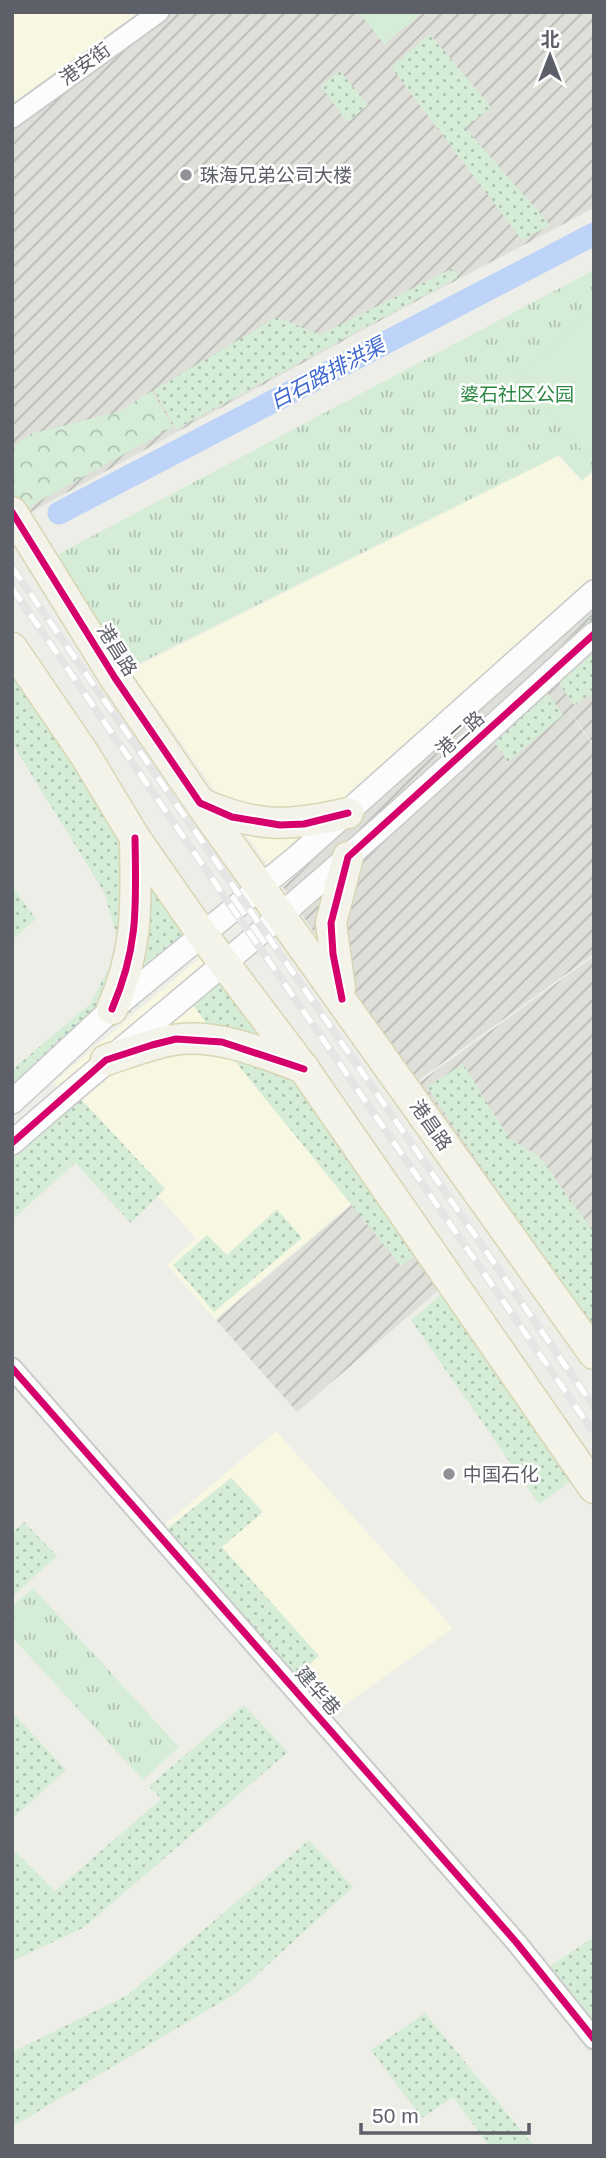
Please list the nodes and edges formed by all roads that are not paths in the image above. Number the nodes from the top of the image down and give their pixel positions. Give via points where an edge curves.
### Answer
1 (159, 12) edge
2 (12, 118) edge
3 (12, 512) edge
4 (594, 592) edge
5 (594, 634) edge
6 (12, 648) edge
7 (200, 803) junction
8 (348, 813) junction
9 (135, 838) junction
10 (348, 857) junction
11 (260, 884) junction
12 (282, 915) junction
13 (202, 934) junction
14 (225, 963) junction
15 (342, 999) junction
16 (112, 1009) junction
17 (106, 1060) junction
18 (304, 1069) junction
19 (12, 1102) edge
20 (12, 1143) edge
21 (594, 1354) edge
22 (12, 1368) edge
23 (594, 1488) edge
24 (594, 2039) edge

1 - 2 street, 港安街
3 - 7 main road, 港昌路 via 115,678
4 - 8 street, 港二路
5 - 10 street, 港二路
6 - 9 main road
7 - 8 main road via 232,817 280,825
7 - 11 main road, 港昌路
8 - 11 street, 港二路
9 - 13 main road
9 - 16 main road via 132,956
10 - 12 street, 港二路
10 - 15 main road via 331,923
11 - 12 main road, 港昌路
11 - 13 street, 港二路
12 - 14 street, 港二路
12 - 15 main road, 港昌路
13 - 14 main road
13 - 16 street, 港二路
14 - 17 street, 港二路
14 - 18 main road
15 - 21 main road, 港昌路
16 - 19 street, 港二路
17 - 18 main road via 152,1045 198,1039 250,1048
17 - 20 street, 港二路
18 - 23 main road
22 - 24 street, 建华巷 via 516,1942

